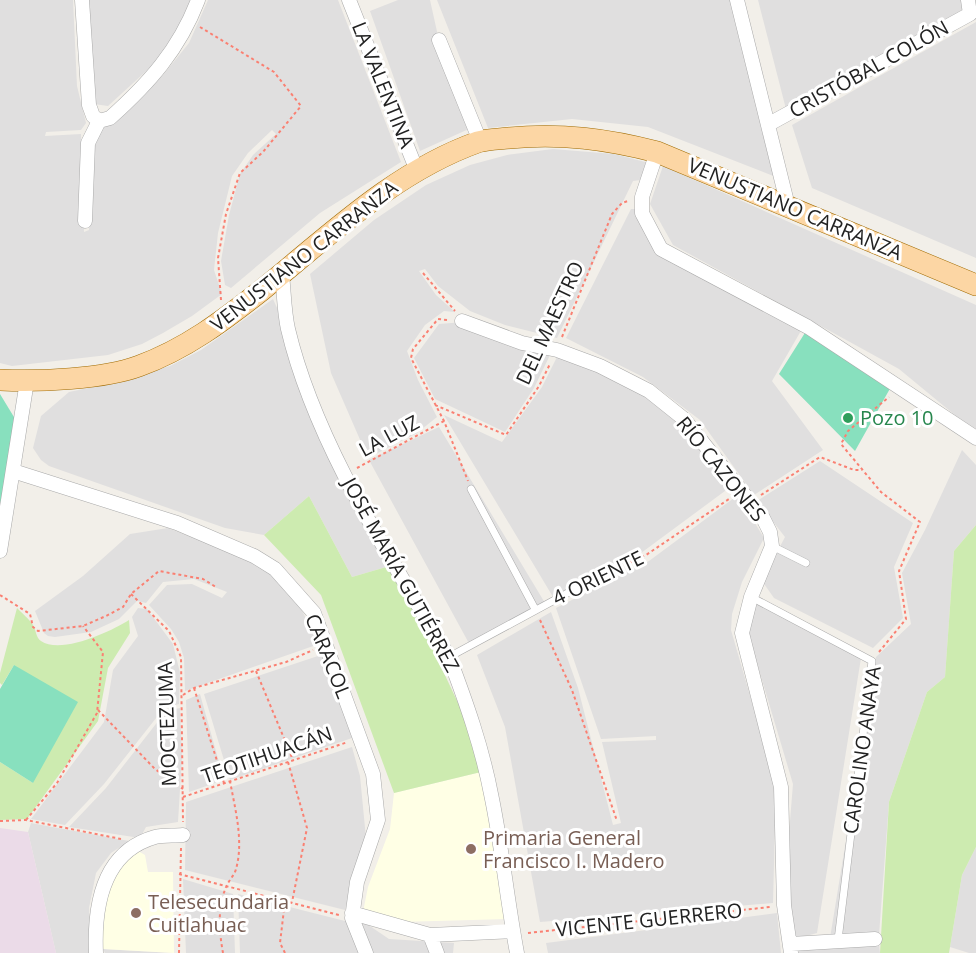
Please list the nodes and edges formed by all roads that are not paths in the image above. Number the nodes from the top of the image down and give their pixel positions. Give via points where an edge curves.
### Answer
1 (82, 0) edge
2 (198, 0) edge
3 (349, 0) edge
4 (737, 0) edge
5 (969, 7) edge
6 (440, 40) dead end
7 (99, 122) junction
8 (769, 124) junction
9 (480, 141) junction
10 (657, 152) junction
11 (417, 171) junction
12 (788, 206) junction
13 (85, 221) dead end
14 (282, 274) junction
15 (976, 285) edge
16 (462, 321) road end
17 (0, 380) edge
18 (27, 381) junction
19 (976, 438) edge
20 (13, 471) junction
21 (471, 489) road end
22 (772, 546) junction
23 (0, 551) edge
24 (806, 563) dead end
25 (588, 582) road end
26 (751, 597) junction
27 (536, 609) junction
28 (449, 657) junction
29 (183, 835) road end
30 (352, 916) junction
31 (513, 933) junction
32 (430, 935) junction
33 (875, 939) dead end
34 (838, 940) junction
35 (791, 949) edge
36 (96, 953) edge
37 (366, 953) edge
38 (437, 953) edge
39 (517, 953) edge

1 - 7 street via 89,105
2 - 7 street via 186,32 160,68 110,118
3 - 11 street, LA VALENTINA
4 - 8 street, CRISTÓBAL COLÓN
5 - 8 street, CRISTÓBAL COLÓN
6 - 9 street
7 - 13 street via 88,143
8 - 12 street, CRISTÓBAL COLÓN
9 - 10 main road, VENUSTIANO CARRANZA via 576,136
9 - 11 main road, VENUSTIANO CARRANZA
10 - 12 main road, VENUSTIANO CARRANZA
10 - 19 street via 642,197 642,213 661,249 808,327
11 - 14 main road, VENUSTIANO CARRANZA via 358,209
12 - 15 main road, VENUSTIANO CARRANZA
14 - 18 main road, VENUSTIANO CARRANZA via 220,324 137,367
14 - 28 street, JOSÉ MARÍA GUTIÉRREZ via 288,328 310,395 358,502
16 - 22 street, RÍO CAZONES via 600,366 649,391 684,419 746,496 770,532
17 - 18 main road, VENUSTIANO CARRANZA
18 - 20 street
20 - 23 street
20 - 30 street, CARACOL via 177,524 254,556 275,569 314,613 373,774 378,820 357,882
21 - 27 lane
22 - 24 lane
22 - 26 street, RÍO CAZONES
25 - 27 lane, 4 ORIENTE
26 - 34 lane, CAROLINO ANAYA via 872,661
26 - 35 street, RÍO CAZONES via 742,633 781,787 784,905
27 - 28 lane, 4 ORIENTE
28 - 31 street, JOSÉ MARÍA GUTIÉRREZ via 479,742 489,784
29 - 36 street via 155,837 115,862 96,917
30 - 32 street
30 - 37 street
31 - 32 street
31 - 39 street, JOSÉ MARÍA GUTIÉRREZ
32 - 38 street
33 - 34 street
34 - 35 street

